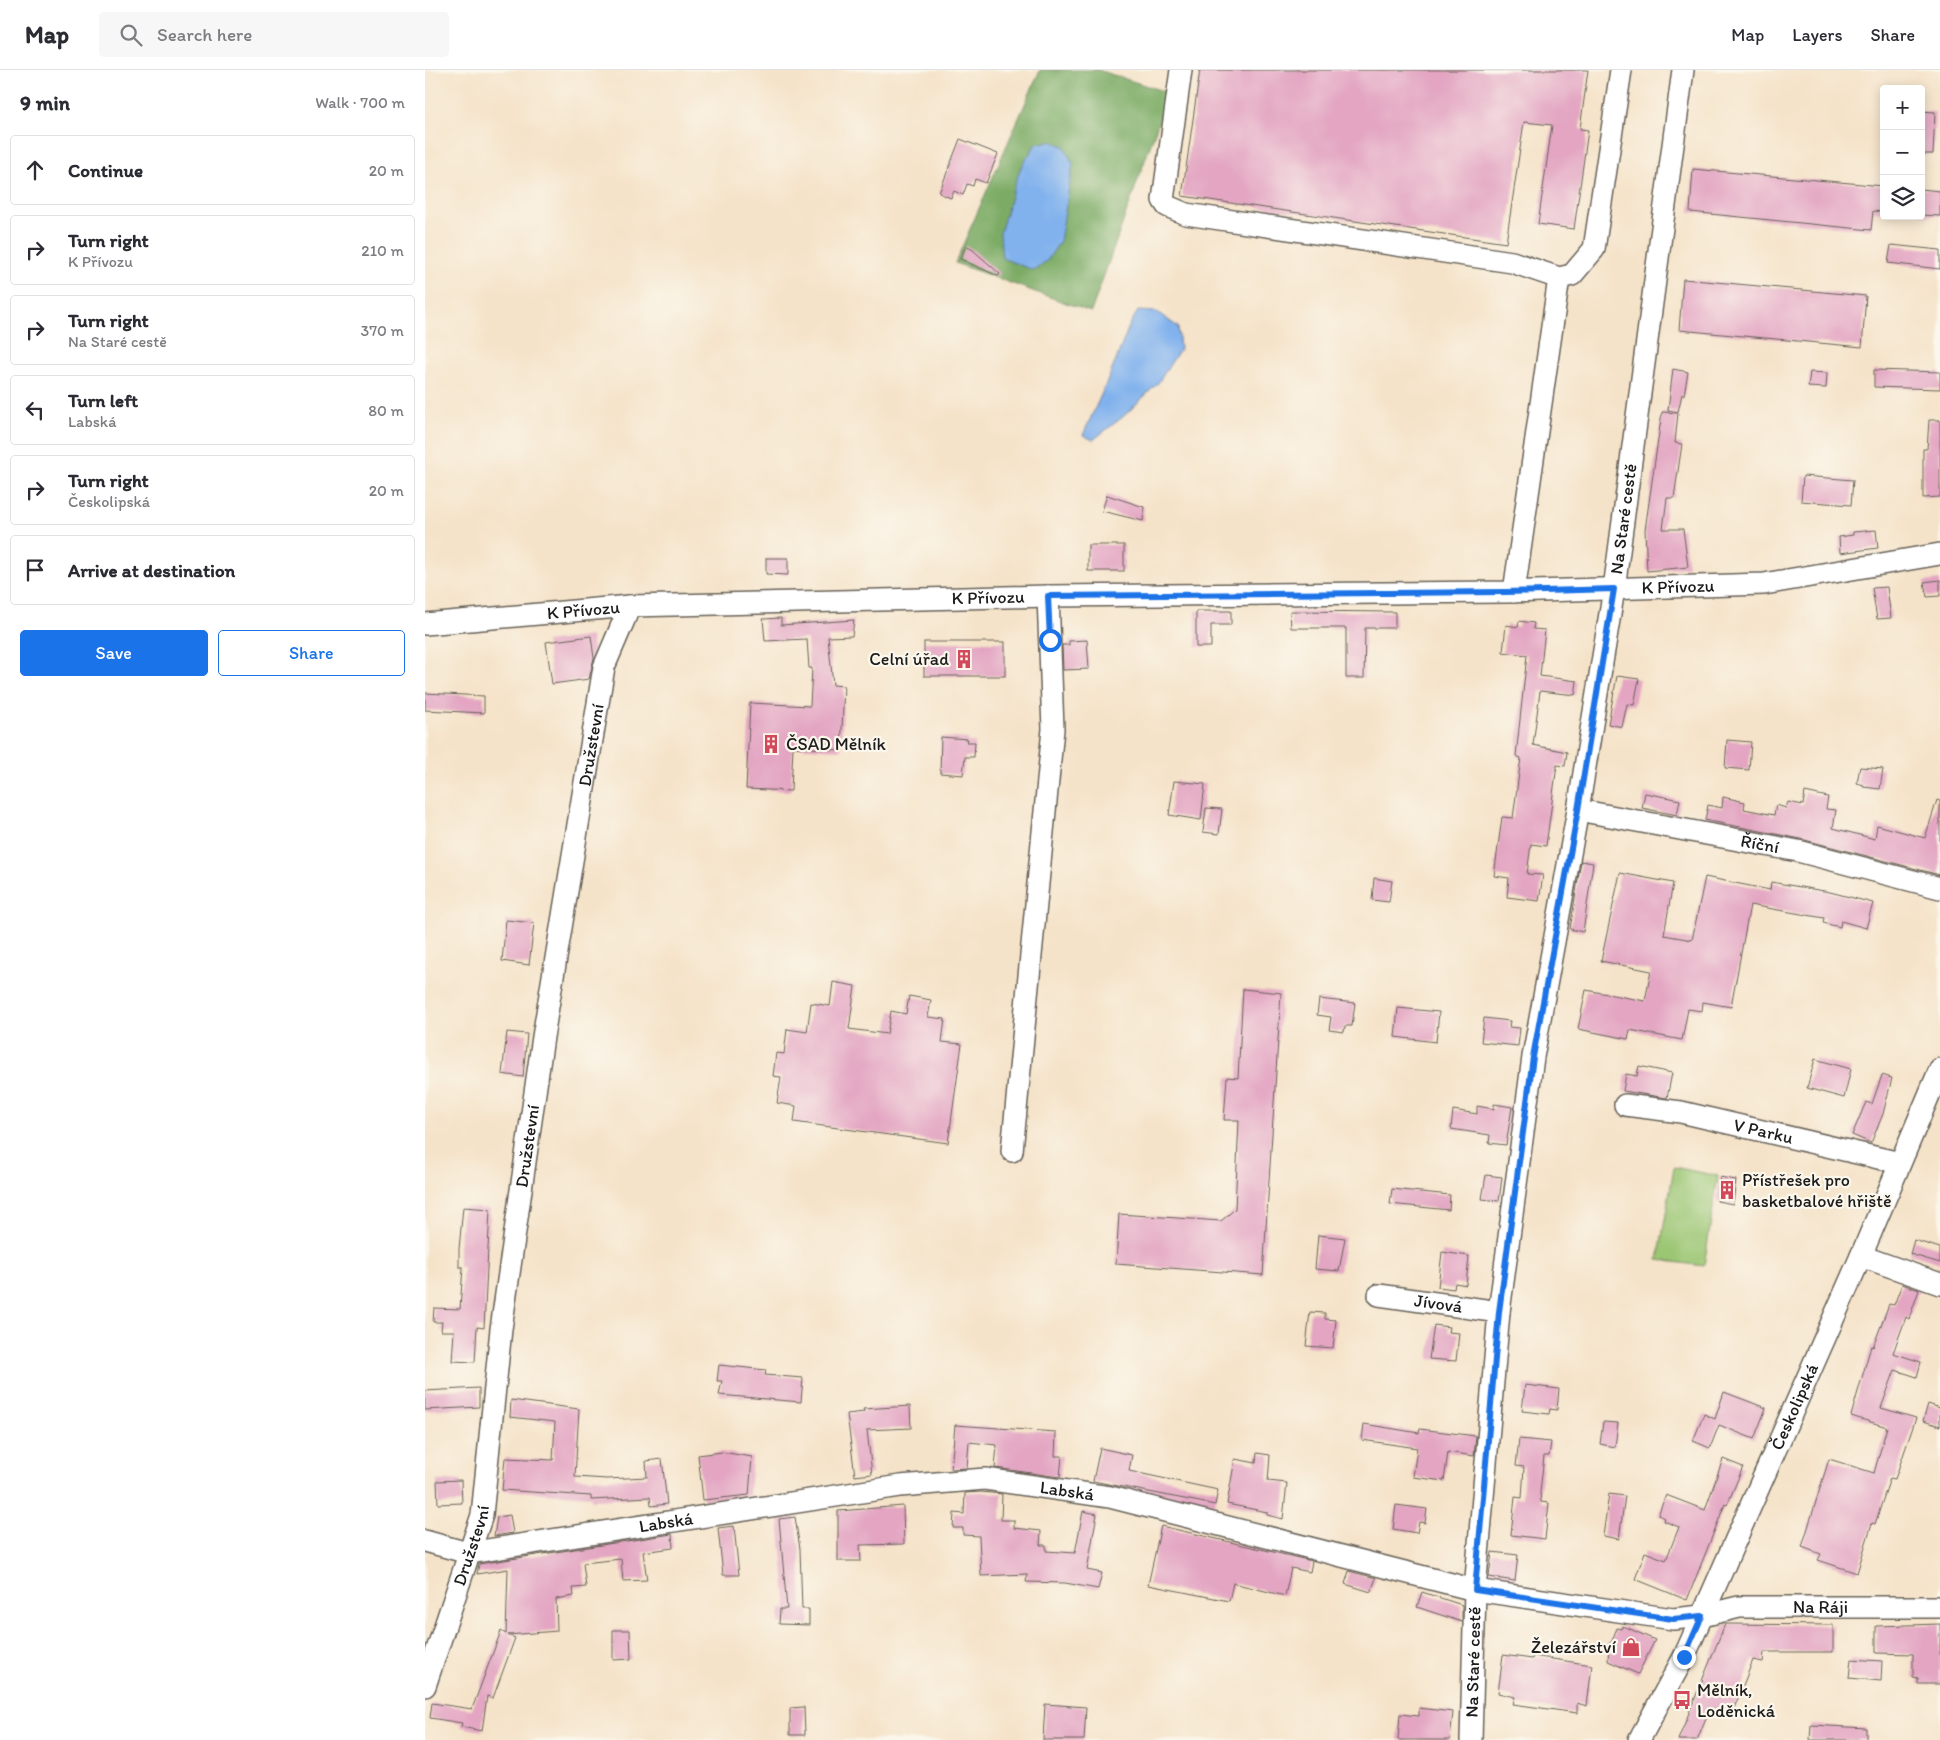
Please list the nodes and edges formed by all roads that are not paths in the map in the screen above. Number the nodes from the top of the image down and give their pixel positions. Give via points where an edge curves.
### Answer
1 (1181, 70) edge
2 (1621, 70) edge
3 (1683, 70) edge
4 (1559, 278) junction
5 (1940, 554) edge
6 (1614, 589) junction
7 (1514, 592) junction
8 (1048, 596) junction
9 (630, 606) junction
10 (425, 624) edge
11 (1578, 810) junction
12 (1940, 888) edge
13 (1940, 1069) edge
14 (1625, 1105) dead end
15 (1932, 1106) edge
16 (1012, 1151) dead end
17 (1900, 1163) junction
18 (1861, 1256) junction
19 (1940, 1284) edge
20 (1379, 1294) dead end
21 (1499, 1312) junction
22 (425, 1541) edge
23 (469, 1553) junction
24 (1475, 1590) junction
25 (1940, 1607) edge
26 (1702, 1616) junction
27 (425, 1686) edge
28 (1471, 1740) edge
29 (1639, 1740) edge

1 - 4 street via 1163,200 1167,206 1185,214 1512,262
2 - 4 street via 1594,249 1572,275
3 - 6 street, Na Staré cestě
4 - 7 street
5 - 6 street, K Přívozu via 1764,584
6 - 7 street, K Přívozu
6 - 11 street, Na Staré cestě
7 - 8 street, K Přívozu
8 - 9 street, K Přívozu
8 - 16 street via 1053,729
9 - 10 street, K Přívozu
9 - 23 street, Družstevní via 604,667 543,1037 501,1329 482,1515
11 - 12 street, Říční via 1798,851
11 - 21 street, Na Staré cestě via 1533,1057
13 - 15 street, Českolipská
14 - 17 street, V Parku via 1681,1112
15 - 17 street, Českolipská
17 - 18 street, Českolipská
18 - 19 street
18 - 26 street, Českolipská
20 - 21 street, Jívová
21 - 24 street, Na Staré cestě
22 - 23 street, Labská
23 - 24 street, Labská via 900,1486 985,1479 1110,1497
23 - 27 street, Družstevní
24 - 26 street, Labská via 1673,1619
24 - 28 street, Na Staré cestě
25 - 26 street, Na Ráji via 1739,1607
26 - 29 street, Českolipská via 1684,1657

